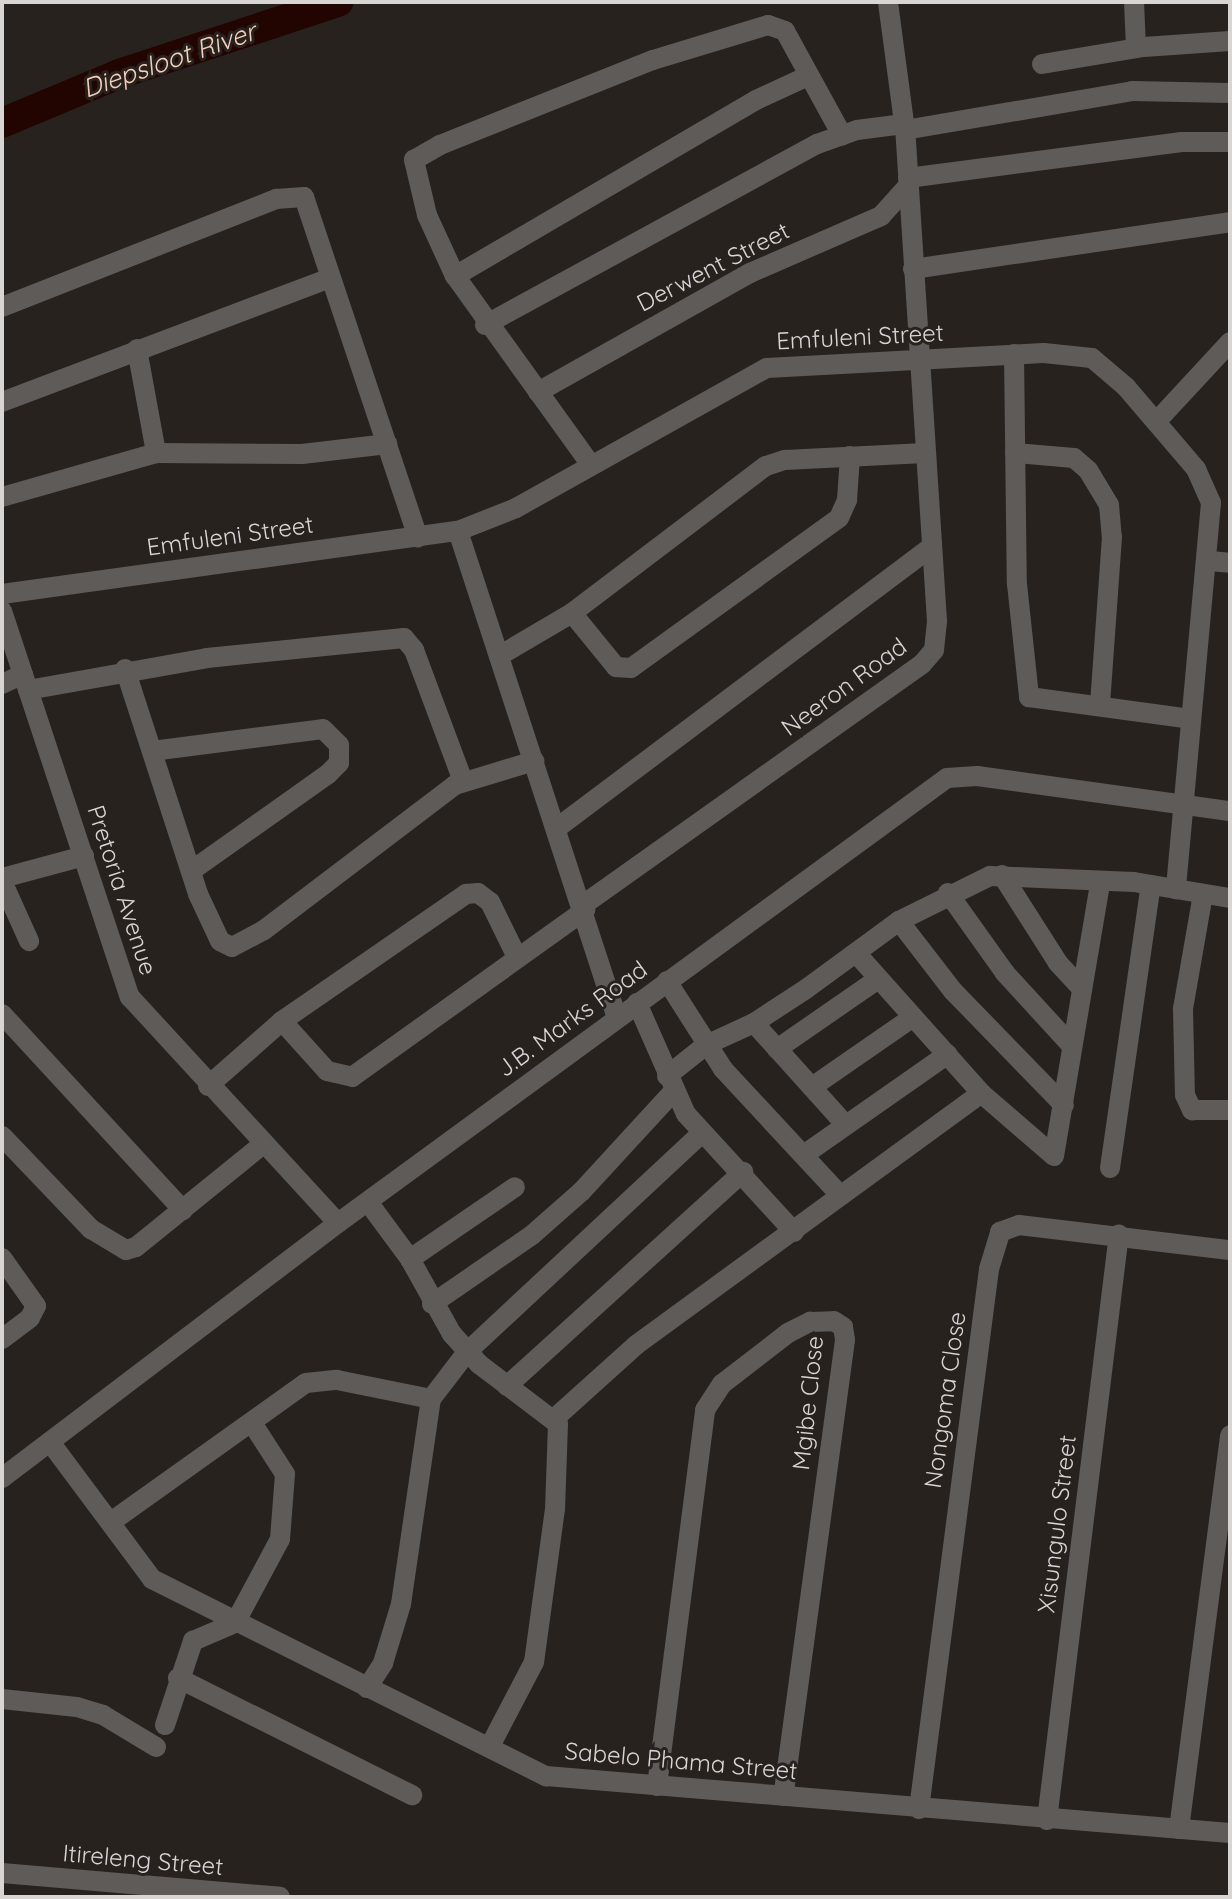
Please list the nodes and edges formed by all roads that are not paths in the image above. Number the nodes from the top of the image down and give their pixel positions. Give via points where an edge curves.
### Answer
1 (888, 2) edge
2 (1134, 2) edge
3 (1230, 41) edge
4 (1136, 48) junction
5 (1042, 64) dead end
6 (808, 76) junction
7 (1230, 93) edge
8 (905, 127) junction
9 (842, 135) junction
10 (1230, 142) edge
11 (908, 182) junction
12 (1230, 222) edge
13 (913, 269) junction
14 (455, 276) junction
15 (328, 279) junction
16 (2, 307) edge
17 (485, 325) junction
18 (137, 349) junction
19 (1228, 349) edge
20 (1014, 354) junction
21 (920, 359) junction
22 (538, 392) junction
23 (2, 402) edge
24 (1156, 422) junction
25 (387, 444) junction
26 (156, 453) junction
27 (925, 453) junction
28 (1015, 453) junction
29 (850, 456) junction
30 (591, 465) junction
31 (2, 497) edge
32 (458, 531) junction
33 (418, 537) junction
34 (931, 547) junction
35 (1209, 561) junction
36 (1230, 563) edge
37 (2, 594) edge
38 (2, 611) edge
39 (572, 613) junction
40 (499, 656) junction
41 (125, 669) junction
42 (26, 682) junction
43 (2, 684) edge
44 (1100, 705) junction
45 (1191, 719) junction
46 (152, 751) junction
47 (534, 761) junction
48 (463, 781) junction
49 (1184, 805) junction
50 (1230, 811) edge
51 (557, 828) junction
52 (84, 856) junction
53 (191, 871) junction
54 (1002, 875) junction
55 (2, 879) edge
56 (1100, 883) junction
57 (1151, 885) junction
58 (1176, 889) junction
59 (948, 893) junction
60 (1203, 894) junction
61 (1230, 898) edge
62 (584, 908) junction
63 (899, 921) junction
64 (29, 941) dead end
65 (856, 953) junction
66 (516, 955) junction
67 (878, 979) junction
68 (667, 981) junction
69 (1081, 988) junction
70 (637, 1003) junction
71 (2, 1014) edge
72 (913, 1017) junction
73 (617, 1018) junction
74 (282, 1021) junction
75 (754, 1023) junction
76 (706, 1045) junction
77 (1072, 1046) junction
78 (777, 1049) junction
79 (948, 1054) junction
80 (670, 1084) junction
81 (208, 1086) junction
82 (812, 1087) junction
83 (981, 1093) junction
84 (1064, 1105) junction
85 (1230, 1110) edge
86 (845, 1124) junction
87 (702, 1133) junction
88 (2, 1136) edge
89 (262, 1145) junction
90 (805, 1154) junction
91 (1110, 1168) dead end
92 (743, 1172) junction
93 (515, 1187) dead end
94 (841, 1196) junction
95 (368, 1202) junction
96 (183, 1210) junction
97 (338, 1223) junction
98 (794, 1232) junction
99 (1119, 1234) junction
100 (1230, 1250) edge
101 (2, 1258) edge
102 (410, 1259) junction
103 (432, 1304) junction
104 (2, 1339) edge
105 (467, 1352) junction
106 (507, 1386) junction
107 (431, 1399) junction
108 (555, 1418) junction
109 (252, 1423) junction
110 (1230, 1435) edge
111 (50, 1442) junction
112 (2, 1478) edge
113 (111, 1522) junction
114 (235, 1623) junction
115 (178, 1678) junction
116 (367, 1688) junction
117 (2, 1699) edge
118 (165, 1725) dead end
119 (490, 1746) junction
120 (156, 1747) dead end
121 (657, 1786) junction
122 (412, 1795) dead end
123 (783, 1796) junction
124 (919, 1809) junction
125 (1047, 1820) junction
126 (1179, 1829) junction
127 (1230, 1833) edge
128 (2, 1873) edge
129 (58, 1889) edge
130 (194, 1894) edge
131 (280, 1897) edge

1 - 8 street, Neeron Road
2 - 4 street
3 - 4 street
4 - 5 street
6 - 9 street
6 - 14 street via 756,100
6 - 14 street via 785,31 768,25 653,60 420,155 415,171 427,215
7 - 8 street via 1132,91
8 - 9 street
8 - 11 street, Neeron Road
9 - 17 street
10 - 11 street via 1182,142
11 - 13 street, Neeron Road
11 - 22 street, Derwent Street via 881,216 750,273
12 - 13 street
13 - 21 street, Neeron Road
14 - 17 street
15 - 16 street via 307,202 290,194
15 - 18 street
15 - 25 street
17 - 22 street
18 - 23 street
18 - 26 street
19 - 24 street
20 - 21 street, Emfuleni Street
20 - 24 street, Emfuleni Street via 1092,358 1112,372
20 - 28 street
21 - 27 street, Neeron Road
21 - 30 street, Emfuleni Street via 767,368
22 - 30 street
24 - 35 street, Emfuleni Street via 1208,491 1213,516
25 - 26 street via 351,452
25 - 33 street
26 - 31 street
27 - 29 street
27 - 34 street, Neeron Road
28 - 44 street via 1017,584 1027,693 1037,700
28 - 44 street via 1058,452 1074,458 1088,470 1109,505 1112,537
29 - 39 street via 766,466
29 - 39 street via 847,500 839,518 631,668 616,667
30 - 32 street, Emfuleni Street via 501,516
32 - 33 street, Emfuleni Street
32 - 40 street
33 - 37 street, Emfuleni Street
34 - 51 street
34 - 62 street, Neeron Road via 937,621 931,655
35 - 36 street
35 - 45 street, Emfuleni Street
38 - 42 street, Pretoria Avenue
39 - 40 street
40 - 47 street
41 - 42 street
41 - 46 street
41 - 48 street via 404,638 414,650
42 - 43 street
42 - 52 street, Pretoria Avenue
44 - 45 street
45 - 49 street, Emfuleni Street
46 - 53 street
46 - 53 street via 323,729 339,745 339,763 328,774
47 - 48 street
47 - 51 street
48 - 53 street via 243,945 220,941
49 - 50 street, J.B. Marks Road
49 - 58 street, Emfuleni Street
49 - 68 street, J.B. Marks Road via 977,776 947,778
51 - 62 street
52 - 55 street
52 - 81 street, Pretoria Avenue via 130,997
54 - 56 street
54 - 59 street
54 - 69 street via 1058,963
55 - 64 street
56 - 57 street
56 - 69 street
57 - 58 street
57 - 91 street
58 - 60 street
59 - 63 street
59 - 77 street via 1005,973
60 - 61 street
60 - 85 street via 1183,1009 1185,1095 1192,1110
62 - 66 street, Neeron Road
62 - 73 street
63 - 65 street
63 - 84 street via 953,991
65 - 67 street
65 - 75 street
66 - 74 street, Neeron Road via 359,1073 343,1079 327,1071
66 - 74 street via 490,902 478,893 466,894
67 - 72 street
67 - 78 street
68 - 70 street, J.B. Marks Road
68 - 76 street
69 - 77 street
70 - 73 street, J.B. Marks Road
70 - 80 street
71 - 96 street
72 - 79 street
72 - 82 street
73 - 95 street, J.B. Marks Road
74 - 81 street
75 - 76 street
75 - 78 street
76 - 80 street
76 - 90 street
77 - 84 street
78 - 82 street
79 - 83 street
79 - 86 street
80 - 87 street
80 - 103 street via 581,1192 532,1235
81 - 89 street, Pretoria Avenue
82 - 86 street
83 - 84 street via 1054,1156
83 - 94 street
86 - 90 street
87 - 92 street
87 - 105 street
88 - 96 street via 81,1220 117,1248 136,1247
89 - 96 street
89 - 97 street, Pretoria Avenue
90 - 94 street
92 - 98 street
92 - 106 street
93 - 102 street
94 - 98 street
95 - 97 street, J.B. Marks Road
95 - 102 street
97 - 111 street, J.B. Marks Road
98 - 108 street via 636,1345
99 - 100 street, Nongoma Close
99 - 124 street, Nongoma Close via 1011,1226 1000,1232 994,1248
99 - 125 street, Xisungulo Street
101 - 104 street via 36,1306 30,1318
102 - 103 street
103 - 105 street
105 - 106 street
105 - 107 street
106 - 108 street
107 - 109 street via 320,1380 306,1383
107 - 116 street via 401,1604 383,1663
108 - 119 street via 555,1509 534,1662
109 - 113 street
109 - 114 street via 280,1461 285,1505 274,1556
110 - 126 street
111 - 112 street, J.B. Marks Road
111 - 113 street, Sabelo Phama Street
113 - 114 street, Sabelo Phama Street via 152,1579
114 - 115 street via 193,1641
114 - 116 street, Sabelo Phama Street
115 - 118 street
115 - 122 street
116 - 119 street, Sabelo Phama Street
117 - 120 street via 103,1715
119 - 121 street, Sabelo Phama Street via 546,1776
121 - 123 street, Sabelo Phama Street
121 - 123 street, Mgibe Close via 705,1410 722,1384 788,1333 823,1320 840,1324 845,1340
123 - 124 street, Sabelo Phama Street
124 - 125 street, Sabelo Phama Street
125 - 126 street, Sabelo Phama Street
126 - 127 street, Sabelo Phama Street
128 - 129 street, Itireleng Street
129 - 130 street, Itireleng Street
130 - 131 street, Itireleng Street

